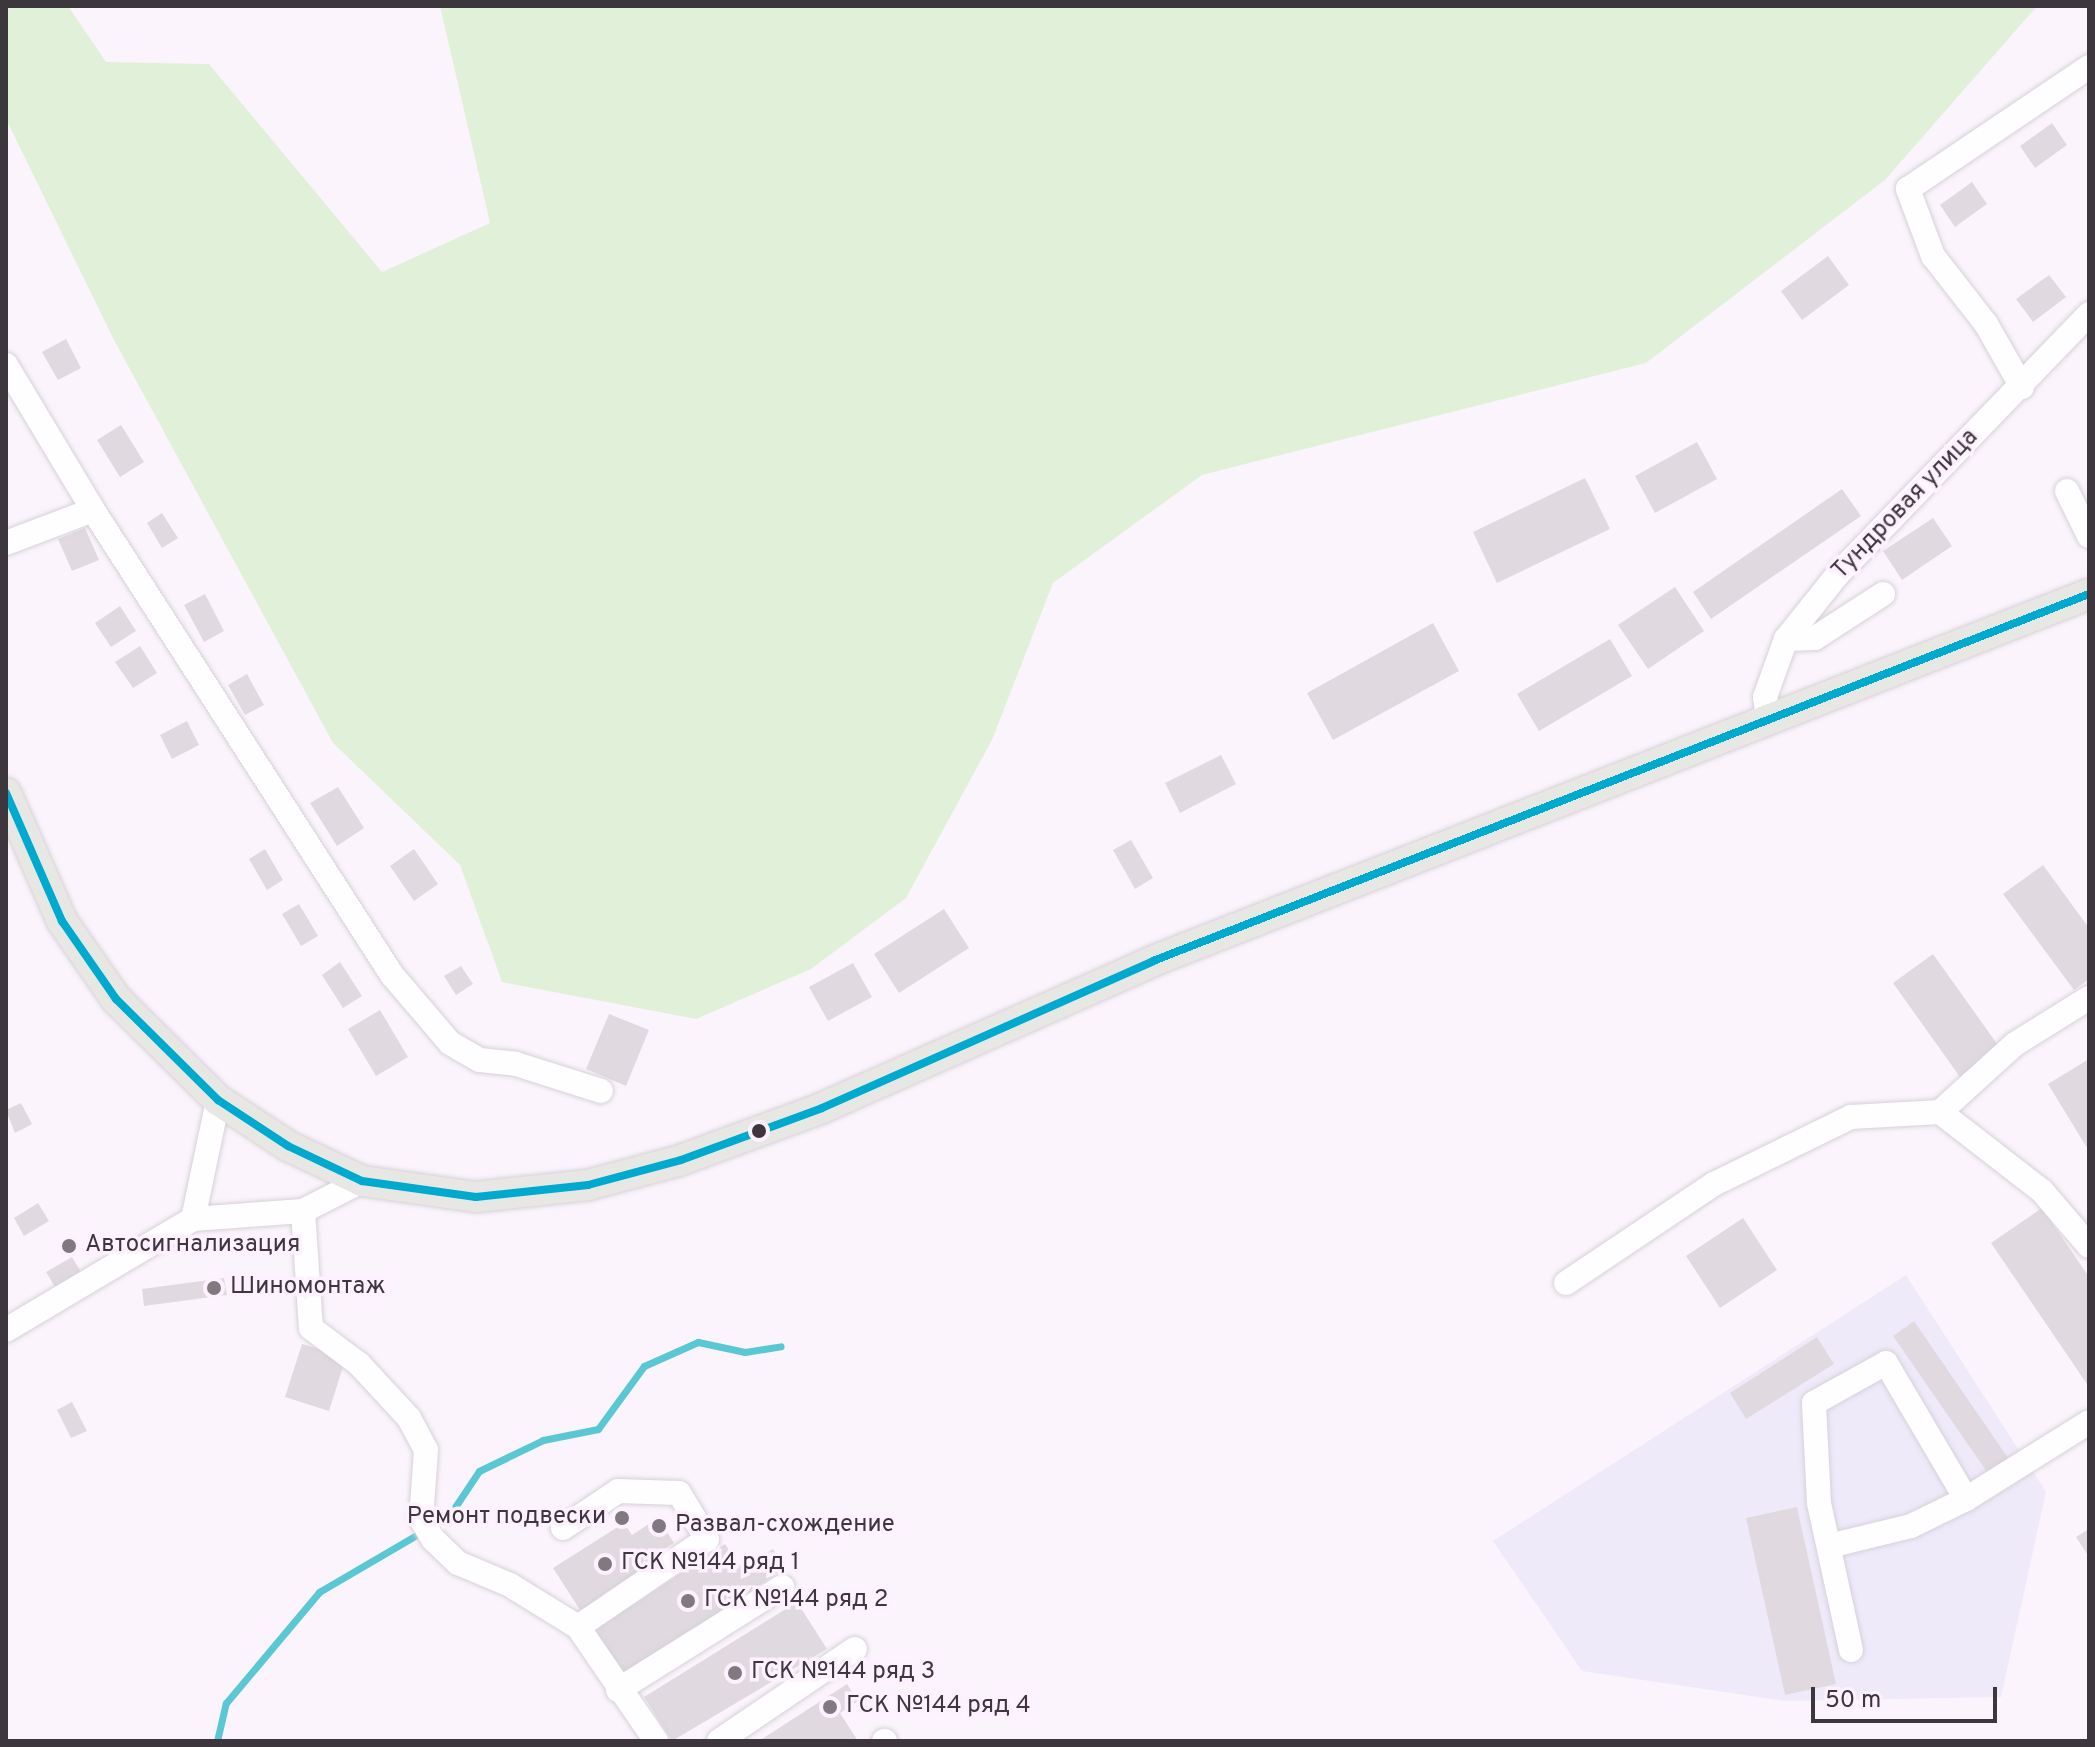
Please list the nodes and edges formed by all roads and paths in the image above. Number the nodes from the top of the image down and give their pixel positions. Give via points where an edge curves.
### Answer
1 (2089, 67) edge
2 (2089, 314) edge
3 (6, 365) edge
4 (2022, 387) junction
5 (2067, 491) dead end
6 (93, 510) junction
7 (2089, 536) edge
8 (6, 543) edge
9 (1883, 594) dead end
10 (2089, 594) edge
11 (1786, 639) junction
12 (1768, 720) junction
13 (6, 793) edge
14 (2089, 998) edge
15 (601, 1091) dead end
16 (218, 1100) junction
17 (1940, 1112) junction
18 (362, 1181) junction
19 (303, 1211) junction
20 (193, 1219) junction
21 (2089, 1246) edge
22 (1566, 1283) dead end
23 (6, 1330) edge
24 (2089, 1422) edge
25 (1966, 1499) junction
26 (563, 1528) dead end
27 (1829, 1546) junction
28 (782, 1587) dead end
29 (578, 1627) junction
30 (855, 1649) dead end
31 (1851, 1650) dead end
32 (618, 1690) junction
33 (656, 1741) edge
34 (719, 1741) edge

1 - 4 street via 1908,189 1933,256 1986,324
2 - 4 street, Тундровая улица via 2072,325
3 - 6 street
4 - 11 street, Тундровая улица via 1837,575
5 - 7 street
6 - 8 street
6 - 15 street via 392,975 450,1043 480,1060 516,1064
9 - 11 street via 1815,638
10 - 12 main road
11 - 12 street, Тундровая улица via 1765,697
12 - 18 main road via 1153,961 822,1108 681,1160 588,1185 476,1197
13 - 16 main road via 71,934 116,999
14 - 17 street via 2015,1044
16 - 18 main road via 288,1146
16 - 20 street
17 - 21 street via 2042,1191
17 - 22 street via 1851,1117 1714,1184
18 - 19 street
19 - 20 street
19 - 29 street via 311,1328 359,1364 409,1418 426,1450 427,1529 458,1563 510,1585
20 - 23 street
24 - 25 street
25 - 27 street via 1911,1526
25 - 27 street via 1886,1363 1814,1403 1819,1503
26 - 29 street via 618,1491 679,1493 707,1539
27 - 31 street
28 - 32 street
29 - 32 street
30 - 34 street
32 - 33 street

